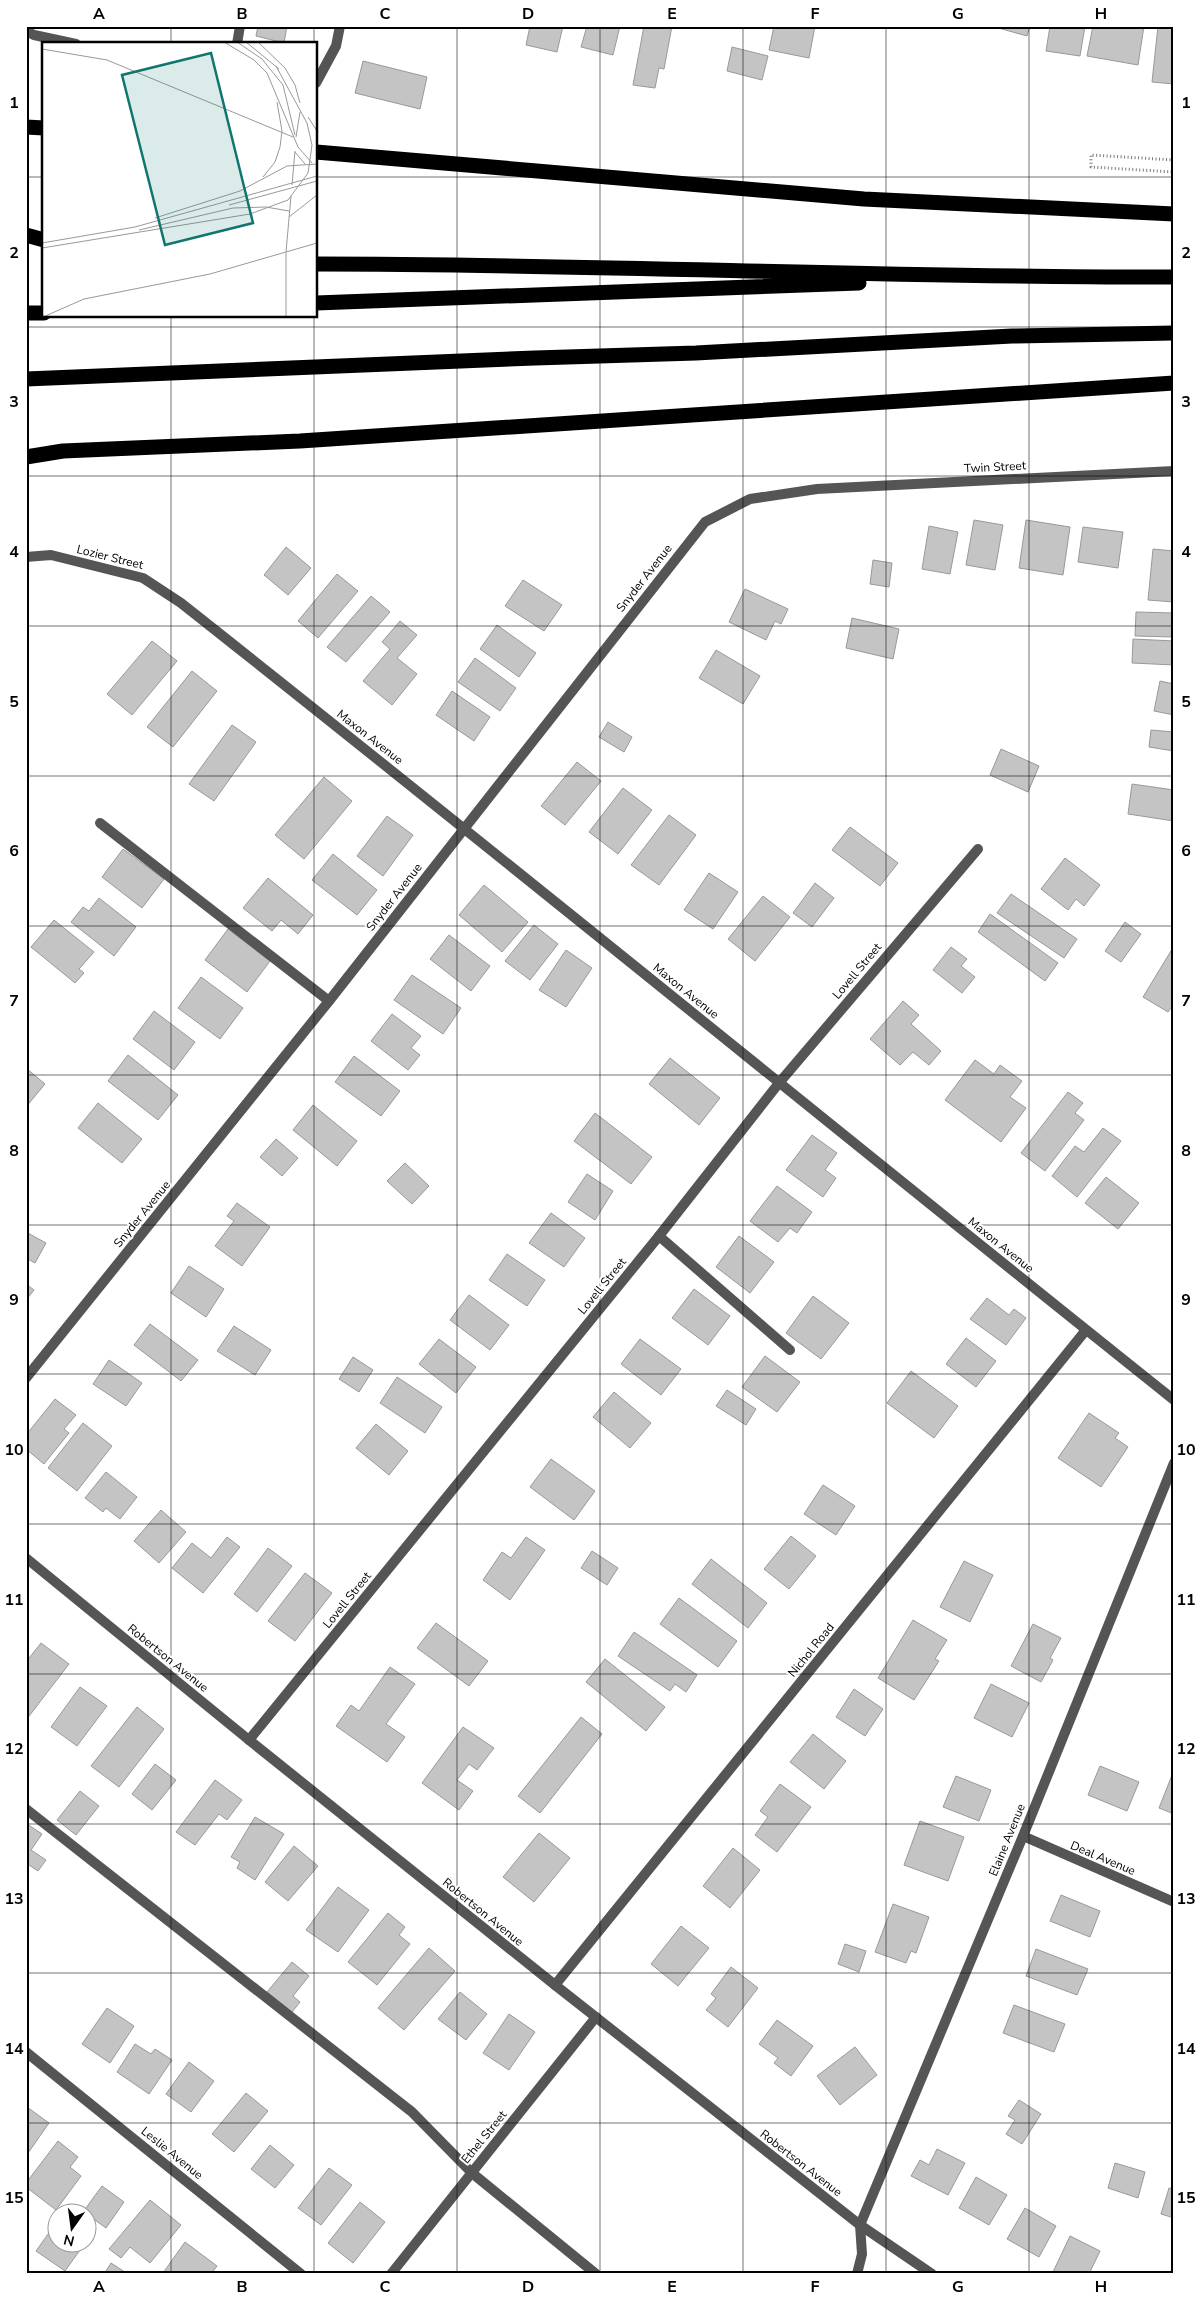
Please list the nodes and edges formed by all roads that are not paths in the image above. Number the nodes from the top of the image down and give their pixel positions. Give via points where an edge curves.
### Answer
1 (240, 26) edge
2 (340, 26) edge
3 (26, 31) edge
4 (67, 42) edge
5 (237, 42) edge
6 (318, 79) edge
7 (26, 127) edge
8 (42, 128) edge
9 (318, 152) edge
10 (1174, 214) edge
11 (26, 235) edge
12 (42, 239) edge
13 (318, 264) edge
14 (1174, 277) edge
15 (1006, 278) junction
16 (318, 303) edge
17 (42, 312) edge
18 (26, 313) edge
19 (1174, 333) edge
20 (26, 379) edge
21 (1174, 383) edge
22 (26, 457) edge
23 (1174, 471) edge
24 (817, 489) joint
25 (26, 557) edge
26 (181, 603) joint
27 (100, 823) dead end
28 (465, 827) junction
29 (978, 849) dead end
30 (329, 1001) junction
31 (779, 1083) junction
32 (659, 1236) junction
33 (1086, 1330) junction
34 (790, 1350) dead end
35 (26, 1378) edge
36 (1174, 1400) edge
37 (1174, 1463) edge
38 (26, 1558) edge
39 (249, 1740) junction
40 (26, 1809) edge
41 (1023, 1836) junction
42 (1174, 1902) edge
43 (555, 1985) junction
44 (596, 2017) junction
45 (26, 2052) edge
46 (472, 2172) junction
47 (860, 2225) junction
48 (301, 2274) edge
49 (391, 2274) edge
50 (596, 2274) edge
51 (857, 2274) edge
52 (932, 2274) edge

1 - 5 street
2 - 6 street via 336,46
3 - 4 street
7 - 8 highway
9 - 10 highway via 864,199
11 - 12 highway
13 - 15 highway via 482,264
14 - 15 highway
15 - 16 highway
17 - 18 highway
19 - 20 highway via 1012,336 696,353
21 - 22 highway via 300,442 63,451
23 - 24 street, Twin Street
24 - 28 street, Snyder Avenue via 750,499 705,522
25 - 26 street, Lozier Street via 50,555 143,578
26 - 28 street, Maxon Avenue
27 - 30 street
28 - 30 street, Snyder Avenue
28 - 31 street, Maxon Avenue
29 - 31 street, Lovell Street
30 - 35 street, Snyder Avenue
31 - 32 street, Lovell Street
31 - 33 street, Maxon Avenue
32 - 34 street
32 - 39 street, Lovell Street
33 - 36 street, Maxon Avenue
33 - 43 street, Nichol Road
37 - 41 street, Elaine Avenue
38 - 39 street, Robertson Avenue
39 - 43 street, Robertson Avenue
40 - 46 street via 412,2112
41 - 42 street, Deal Avenue
41 - 47 street, Elaine Avenue
43 - 44 street, Robertson Avenue
44 - 46 street, Ethel Street
44 - 47 street, Robertson Avenue
45 - 48 street, Leslie Avenue
46 - 49 street, Ethel Street
46 - 50 street
47 - 51 street via 862,2254
47 - 52 street, Robertson Avenue

